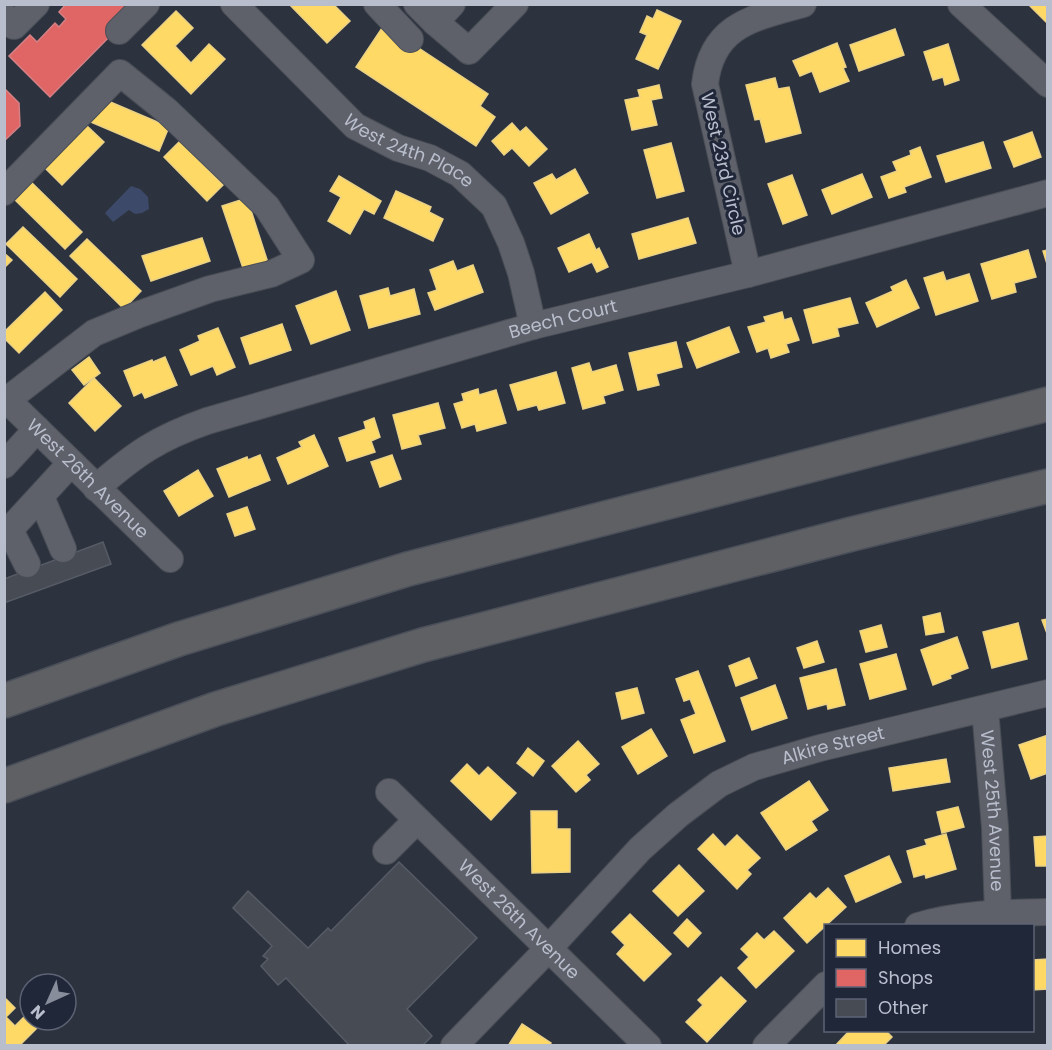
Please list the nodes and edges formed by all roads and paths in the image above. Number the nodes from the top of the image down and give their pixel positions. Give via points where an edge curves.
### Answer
1 (36, 4) edge
2 (146, 4) edge
3 (234, 4) edge
4 (377, 4) edge
5 (417, 4) edge
6 (515, 4) edge
7 (804, 4) edge
8 (961, 4) edge
9 (443, 13) edge
10 (4, 16) edge
11 (119, 32) dead end
12 (410, 39) dead end
13 (1047, 84) edge
14 (4, 192) edge
15 (1047, 194) edge
16 (748, 273) junction
17 (533, 326) junction
18 (6, 399) edge
19 (1047, 404) edge
20 (37, 429) junction
21 (72, 464) junction
22 (4, 465) edge
23 (1047, 486) edge
24 (96, 488) junction
25 (41, 497) junction
26 (7, 533) edge
27 (63, 549) dead end
28 (170, 560) dead end
29 (27, 564) dead end
30 (1047, 693) edge
31 (4, 701) edge
32 (985, 709) junction
33 (4, 786) edge
34 (389, 792) dead end
35 (417, 820) junction
36 (386, 850) dead end
37 (1047, 912) edge
38 (998, 913) junction
39 (926, 924) edge
40 (549, 948) junction
41 (824, 986) edge
42 (454, 1046) edge
43 (648, 1046) edge
44 (766, 1046) edge

1 - 10 street via 14,26
2 - 11 street
3 - 17 street, West 24th Place via 355,126 398,148 430,158 460,174 481,192 494,206 511,243
4 - 12 street
5 - 9 street
6 - 9 street via 469,51
7 - 16 street, West 23rd Circle via 753,18 733,29 716,48 707,69 705,84
8 - 13 street
14 - 18 street via 120,73 167,111 267,207 301,260 271,274 210,289 94,333
15 - 16 street, Beech Court
16 - 17 street, Beech Court
17 - 24 street, Beech Court via 181,429 143,450
18 - 20 street, West 26th Avenue
19 - 31 highway via 408,569 179,639
20 - 21 street, West 26th Avenue
20 - 22 street
21 - 24 street, West 26th Avenue
21 - 25 street
23 - 33 highway via 423,645 216,709
24 - 28 street, West 26th Avenue
25 - 26 street
25 - 27 street
26 - 29 street
30 - 32 street, Alkire Street
32 - 38 street, West 25th Avenue
32 - 40 street, Alkire Street via 820,748 754,767 719,784 633,842
34 - 35 street, West 26th Avenue
35 - 36 street
35 - 40 street, West 26th Avenue
37 - 38 street
38 - 39 street
40 - 42 street, Alkire Street
40 - 43 street, West 26th Avenue
41 - 44 street

